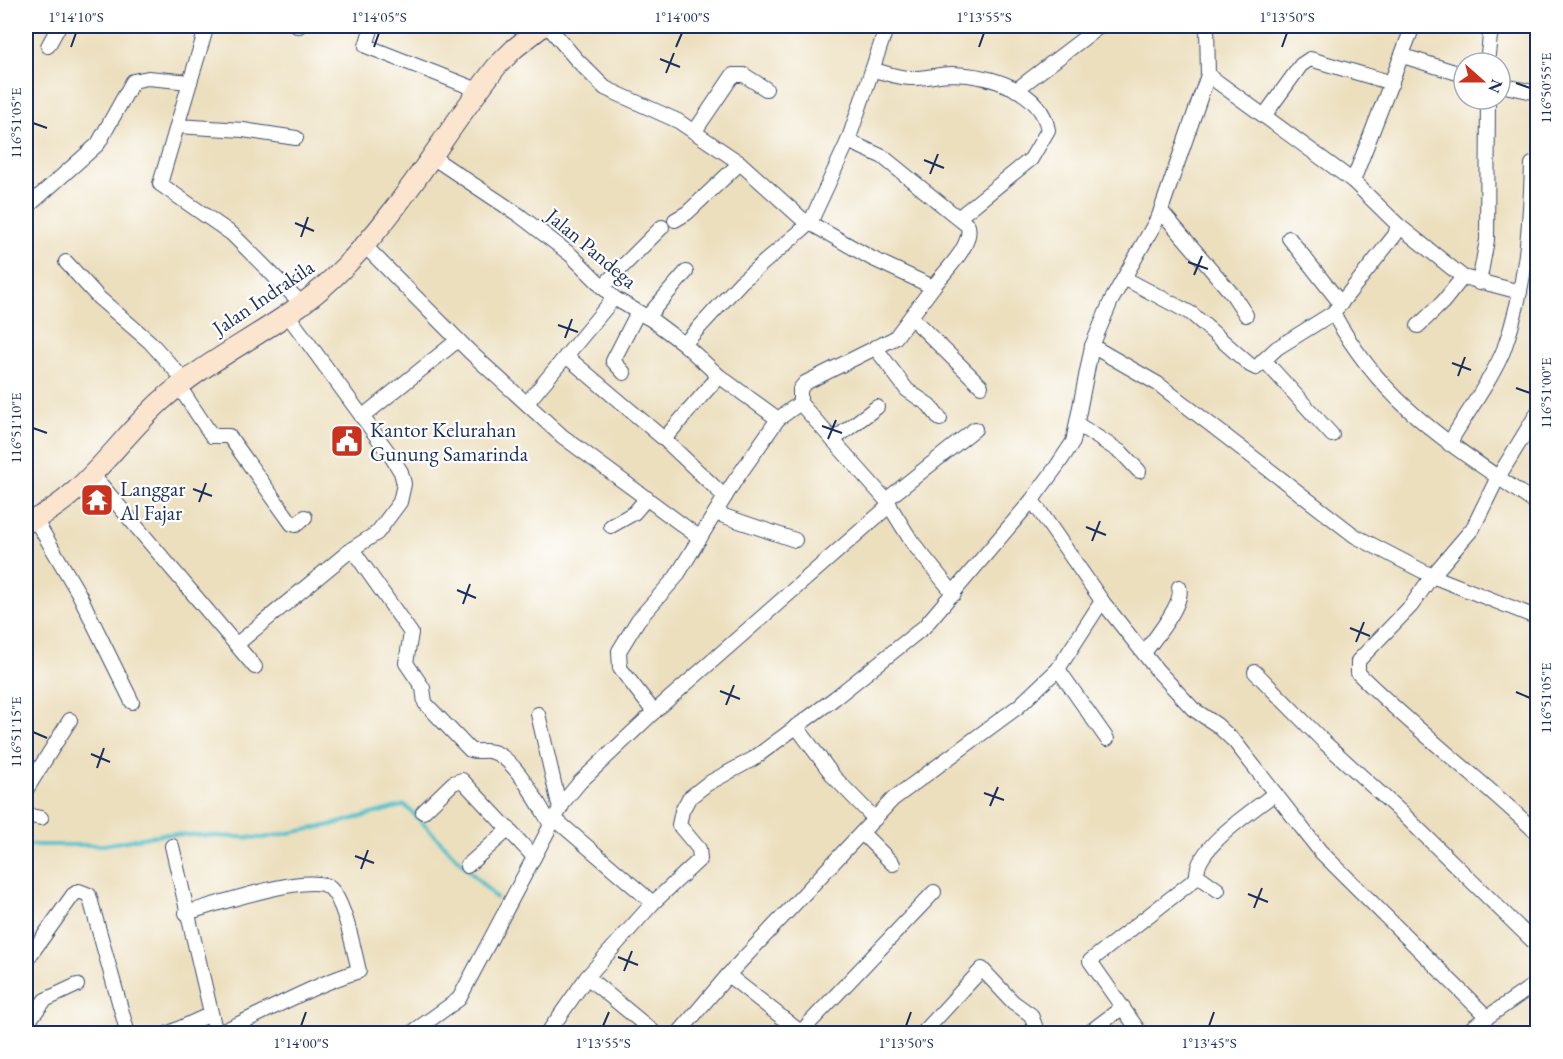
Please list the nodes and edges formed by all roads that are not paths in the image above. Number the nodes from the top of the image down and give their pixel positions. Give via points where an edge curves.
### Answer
1 (59, 26) edge
2 (207, 26) edge
3 (372, 26) edge
4 (542, 26) edge
5 (887, 26) edge
6 (1100, 26) edge
7 (1207, 26) edge
8 (1413, 26) edge
9 (1494, 26) edge
10 (48, 46) dead end
11 (1488, 51) edge
12 (1403, 56) junction
13 (874, 70) junction
14 (1452, 71) edge
15 (1208, 75) junction
16 (190, 82) junction
17 (1392, 83) junction
18 (1512, 88) edge
19 (766, 89) dead end
20 (478, 90) junction
21 (1016, 90) junction
22 (1538, 93) edge
23 (1488, 111) edge
24 (1264, 116) junction
25 (177, 126) junction
26 (695, 132) junction
27 (296, 138) dead end
28 (848, 141) junction
29 (432, 157) junction
30 (740, 163) junction
31 (1532, 164) dead end
32 (1353, 181) junction
33 (26, 208) edge
34 (1161, 211) junction
35 (958, 218) junction
36 (675, 220) dead end
37 (810, 223) junction
38 (1398, 225) junction
39 (662, 227) dead end
40 (1290, 238) dead end
41 (364, 246) junction
42 (66, 262) dead end
43 (686, 272) dead end
44 (1124, 278) junction
45 (1463, 278) junction
46 (1479, 283) junction
47 (933, 287) junction
48 (602, 288) junction
49 (1520, 292) junction
50 (614, 298) junction
51 (1337, 308) junction
52 (294, 309) junction
53 (643, 315) junction
54 (1246, 315) dead end
55 (911, 317) junction
56 (1418, 326) dead end
57 (458, 340) junction
58 (684, 344) junction
59 (1092, 346) junction
60 (875, 347) junction
61 (566, 356) junction
62 (1264, 360) junction
63 (624, 373) dead end
64 (719, 376) junction
65 (181, 383) junction
66 (981, 386) dead end
67 (527, 403) junction
68 (800, 403) junction
69 (877, 407) dead end
70 (1538, 412) edge
71 (362, 417) junction
72 (778, 419) junction
73 (940, 419) dead end
74 (1077, 424) junction
75 (975, 429) dead end
76 (1332, 435) dead end
77 (664, 439) junction
78 (833, 440) junction
79 (1449, 444) junction
80 (1139, 471) dead end
81 (91, 473) junction
82 (1497, 479) junction
83 (725, 497) junction
84 (647, 498) junction
85 (1032, 500) junction
86 (888, 503) junction
87 (1538, 505) edge
88 (715, 513) junction
89 (305, 517) dead end
90 (30, 521) edge
91 (611, 526) dead end
92 (700, 538) junction
93 (795, 540) dead end
94 (352, 549) junction
95 (1432, 576) junction
96 (1179, 586) dead end
97 (954, 594) junction
98 (1102, 602) junction
99 (1538, 618) edge
100 (237, 644) junction
101 (1144, 654) junction
102 (255, 667) dead end
103 (1058, 669) junction
104 (1256, 672) dead end
105 (132, 702) dead end
106 (654, 712) junction
107 (538, 714) dead end
108 (70, 720) dead end
109 (796, 726) junction
110 (1107, 739) dead end
111 (26, 790) edge
112 (1274, 794) junction
113 (423, 812) dead end
114 (26, 815) edge
115 (41, 818) dead end
116 (555, 818) junction
117 (875, 819) junction
118 (509, 829) junction
119 (862, 833) junction
120 (1538, 834) edge
121 (172, 846) dead end
122 (534, 857) junction
123 (894, 864) dead end
124 (467, 866) dead end
125 (1198, 878) junction
126 (1218, 890) dead end
127 (934, 892) dead end
128 (653, 903) junction
129 (186, 913) junction
130 (1538, 945) edge
131 (26, 961) edge
132 (728, 975) junction
133 (587, 977) junction
134 (1538, 982) edge
135 (76, 985) dead end
136 (1123, 1007) junction
137 (210, 1014) junction
138 (1486, 1016) junction
139 (26, 1024) edge
140 (801, 1033) edge
141 (923, 1033) edge
142 (128, 1034) edge
143 (167, 1034) edge
144 (216, 1034) edge
145 (410, 1034) edge
146 (547, 1034) edge
147 (656, 1034) edge
148 (678, 1034) edge
149 (1038, 1034) edge
150 (1087, 1034) edge
151 (1141, 1034) edge
152 (1463, 1034) edge

1 - 10 street
2 - 16 street
3 - 20 street via 366,46
4 - 20 street, Jalan Indrakila via 514,48
4 - 26 street via 605,88
5 - 13 street
6 - 21 street
7 - 15 street
8 - 12 street
9 - 11 street
12 - 14 street
12 - 17 street
13 - 21 street via 912,78 969,76
13 - 28 street
15 - 24 street
15 - 34 street
16 - 25 street
16 - 33 street via 148,78 133,81 98,144
17 - 24 street via 1310,59 1301,65
17 - 32 street
18 - 22 street
19 - 26 street via 738,72 732,75
20 - 29 street, Jalan Indrakila
21 - 35 street via 1031,98 1046,116 1048,130 1044,141 1031,159
23 - 46 street via 1487,240
24 - 32 street
25 - 27 street
25 - 52 street via 160,183 232,234
26 - 30 street
28 - 35 street via 883,157
28 - 37 street
29 - 41 street, Jalan Indrakila
29 - 48 street, Jalan Pandega via 519,214 571,255
30 - 36 street
30 - 37 street
31 - 49 street via 1529,242
32 - 38 street
34 - 44 street
34 - 54 street
35 - 47 street via 968,226 969,237
37 - 47 street
37 - 58 street via 741,282
38 - 45 street
38 - 51 street via 1395,235
39 - 48 street
40 - 51 street
41 - 52 street, Jalan Indrakila via 334,278
41 - 57 street
42 - 65 street via 99,298 150,342
43 - 53 street
44 - 59 street
44 - 62 street via 1192,314 1250,365 1256,368
45 - 46 street
45 - 56 street
46 - 49 street
47 - 55 street
48 - 50 street, Jalan Pandega
49 - 79 street via 1503,351
50 - 53 street, Jalan Pandega
50 - 61 street
51 - 62 street
51 - 79 street via 1350,343 1378,379 1419,421
52 - 65 street, Jalan Indrakila
52 - 71 street
53 - 58 street, Jalan Pandega
53 - 63 street via 613,362
55 - 60 street via 895,338
55 - 66 street
57 - 67 street
57 - 71 street
58 - 64 street, Jalan Pandega
59 - 74 street
59 - 95 street via 1158,384 1355,536
60 - 68 street via 805,383 800,389
60 - 73 street via 908,390
61 - 67 street
61 - 77 street
62 - 76 street
64 - 72 street, Jalan Pandega
64 - 77 street
65 - 81 street, Jalan Indrakila
65 - 89 street via 212,436 229,436 292,524
67 - 84 street via 562,436
68 - 72 street
68 - 78 street
69 - 78 street
70 - 82 street
71 - 94 street via 391,456 404,484 400,502 377,533
72 - 83 street
74 - 80 street via 1122,453
74 - 85 street via 1073,441
75 - 86 street
77 - 83 street
78 - 86 street
79 - 82 street
81 - 90 street, Jalan Indrakila
81 - 100 street
82 - 87 street
82 - 95 street via 1473,528
83 - 88 street
84 - 91 street via 634,513
84 - 92 street
85 - 97 street
85 - 98 street
86 - 97 street via 912,542
86 - 106 street
88 - 92 street
88 - 93 street
90 - 105 street via 79,594
92 - 106 street via 676,577 638,620 619,651 620,668
94 - 100 street
94 - 116 street via 411,633 406,663 423,688 425,703 470,750 490,751 504,760
95 - 99 street
95 - 120 street via 1411,606 1358,661 1358,674
96 - 101 street via 1178,603
97 - 109 street via 924,627
98 - 101 street
98 - 103 street
100 - 102 street
101 - 112 street via 1193,709 1235,742
103 - 110 street
103 - 117 street via 1019,706 893,799
104 - 130 street via 1324,743
106 - 116 street via 580,782
107 - 116 street
108 - 111 street
109 - 117 street via 834,777
109 - 128 street via 753,759 686,800 679,825 699,849 700,859
112 - 125 street via 1203,855
112 - 138 street via 1320,851
113 - 118 street via 453,783 462,780
114 - 115 street
116 - 122 street
116 - 128 street
117 - 119 street
118 - 122 street
118 - 124 street
119 - 123 street
119 - 132 street
121 - 129 street
122 - 145 street via 459,999
125 - 126 street
125 - 136 street via 1090,961
127 - 140 street
128 - 133 street
129 - 137 street
129 - 144 street via 286,886 324,884 332,889 347,922 359,971 297,993 257,1017
131 - 142 street via 73,895 79,891 89,895
132 - 140 street
132 - 148 street
133 - 146 street
133 - 147 street
134 - 138 street
135 - 139 street via 45,1000
136 - 150 street
136 - 151 street
137 - 143 street
137 - 144 street
138 - 152 street
141 - 149 street via 982,969 1031,1015

